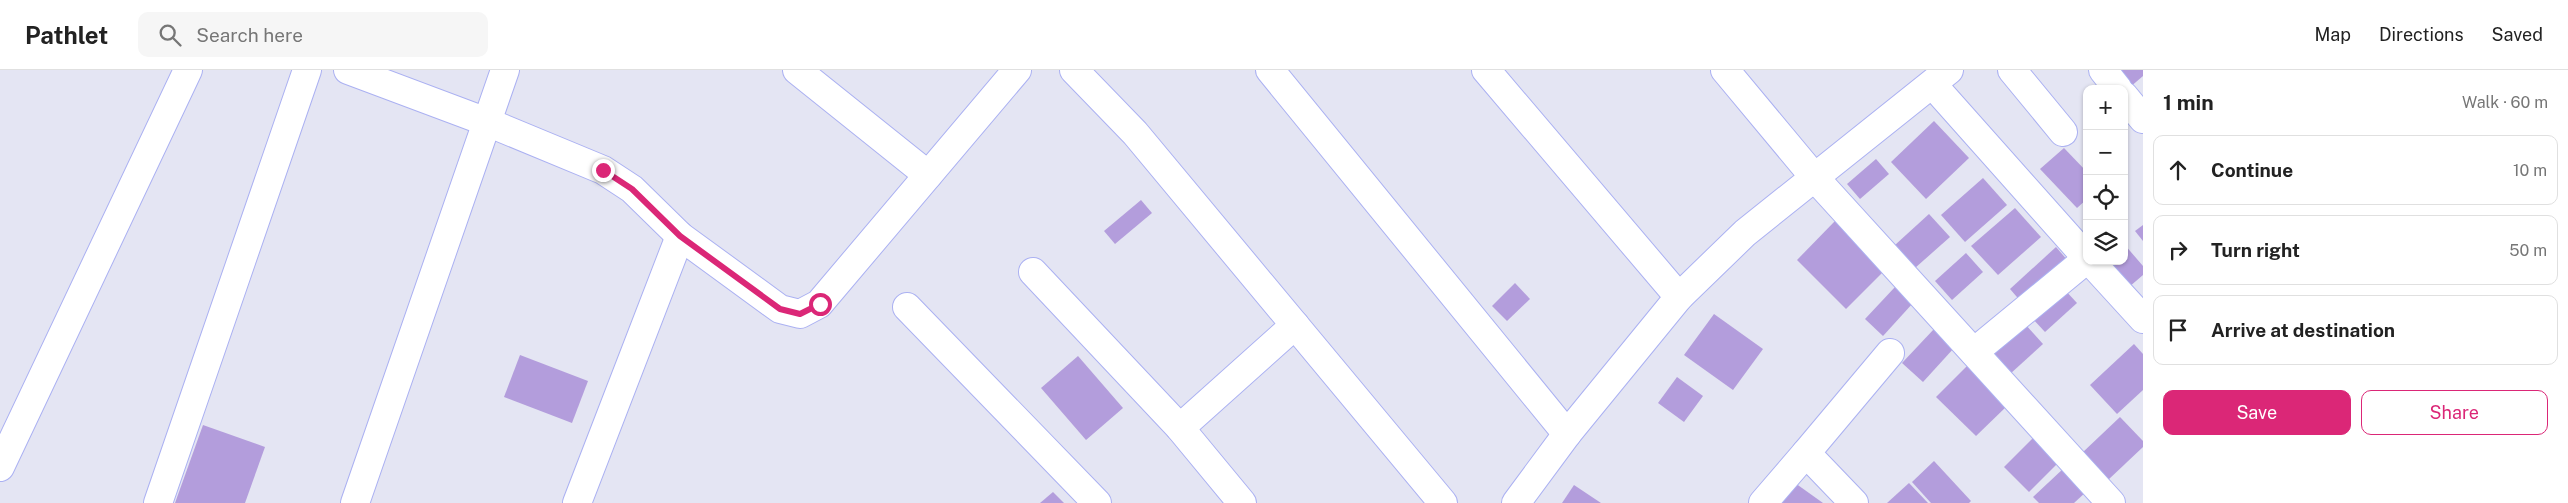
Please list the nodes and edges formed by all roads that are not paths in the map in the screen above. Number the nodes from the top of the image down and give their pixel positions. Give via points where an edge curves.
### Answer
1 (188, 70) edge
2 (307, 70) edge
3 (348, 70) edge
4 (505, 70) edge
5 (797, 70) edge
6 (1017, 70) edge
7 (1074, 70) edge
8 (1270, 70) edge
9 (1486, 70) edge
10 (1725, 70) edge
11 (2012, 70) edge
12 (2103, 70) edge
13 (1941, 77) edge
14 (2115, 85) edge
15 (2128, 101) edge
16 (2143, 120) edge
17 (487, 122) junction
18 (2063, 132) dead end
19 (928, 175) junction
20 (1815, 178) junction
21 (680, 236) junction
22 (2083, 253) edge
23 (2083, 263) edge
24 (2093, 265) edge
25 (1033, 272) dead end
26 (1679, 297) junction
27 (907, 307) dead end
28 (2143, 320) edge
29 (1295, 325) junction
30 (1974, 352) junction
31 (1890, 353) dead end
32 (1180, 428) junction
33 (1566, 434) junction
34 (1806, 453) junction
35 (0, 467) edge
36 (158, 503) edge
37 (355, 503) edge
38 (577, 503) edge
39 (1097, 503) edge
40 (1242, 503) edge
41 (1443, 503) edge
42 (1516, 503) edge
43 (1764, 503) edge
44 (1854, 503) edge
45 (2111, 503) edge

1 - 35 street
2 - 36 street
3 - 17 street
4 - 17 street
5 - 19 street
6 - 19 street
7 - 29 street via 1135,132
8 - 33 street
9 - 26 street
10 - 20 street
11 - 18 street
12 - 14 street
13 - 20 street
13 - 22 street
15 - 16 street
17 - 21 street via 603,170 632,189
17 - 37 street
19 - 21 street via 820,304 800,314 780,309
20 - 26 street via 1745,233
20 - 30 street
21 - 38 street
23 - 30 street
24 - 28 street
25 - 32 street
26 - 33 street
27 - 39 street
29 - 32 street
29 - 41 street
30 - 45 street
31 - 34 street
32 - 40 street
33 - 42 street
34 - 43 street
34 - 44 street

